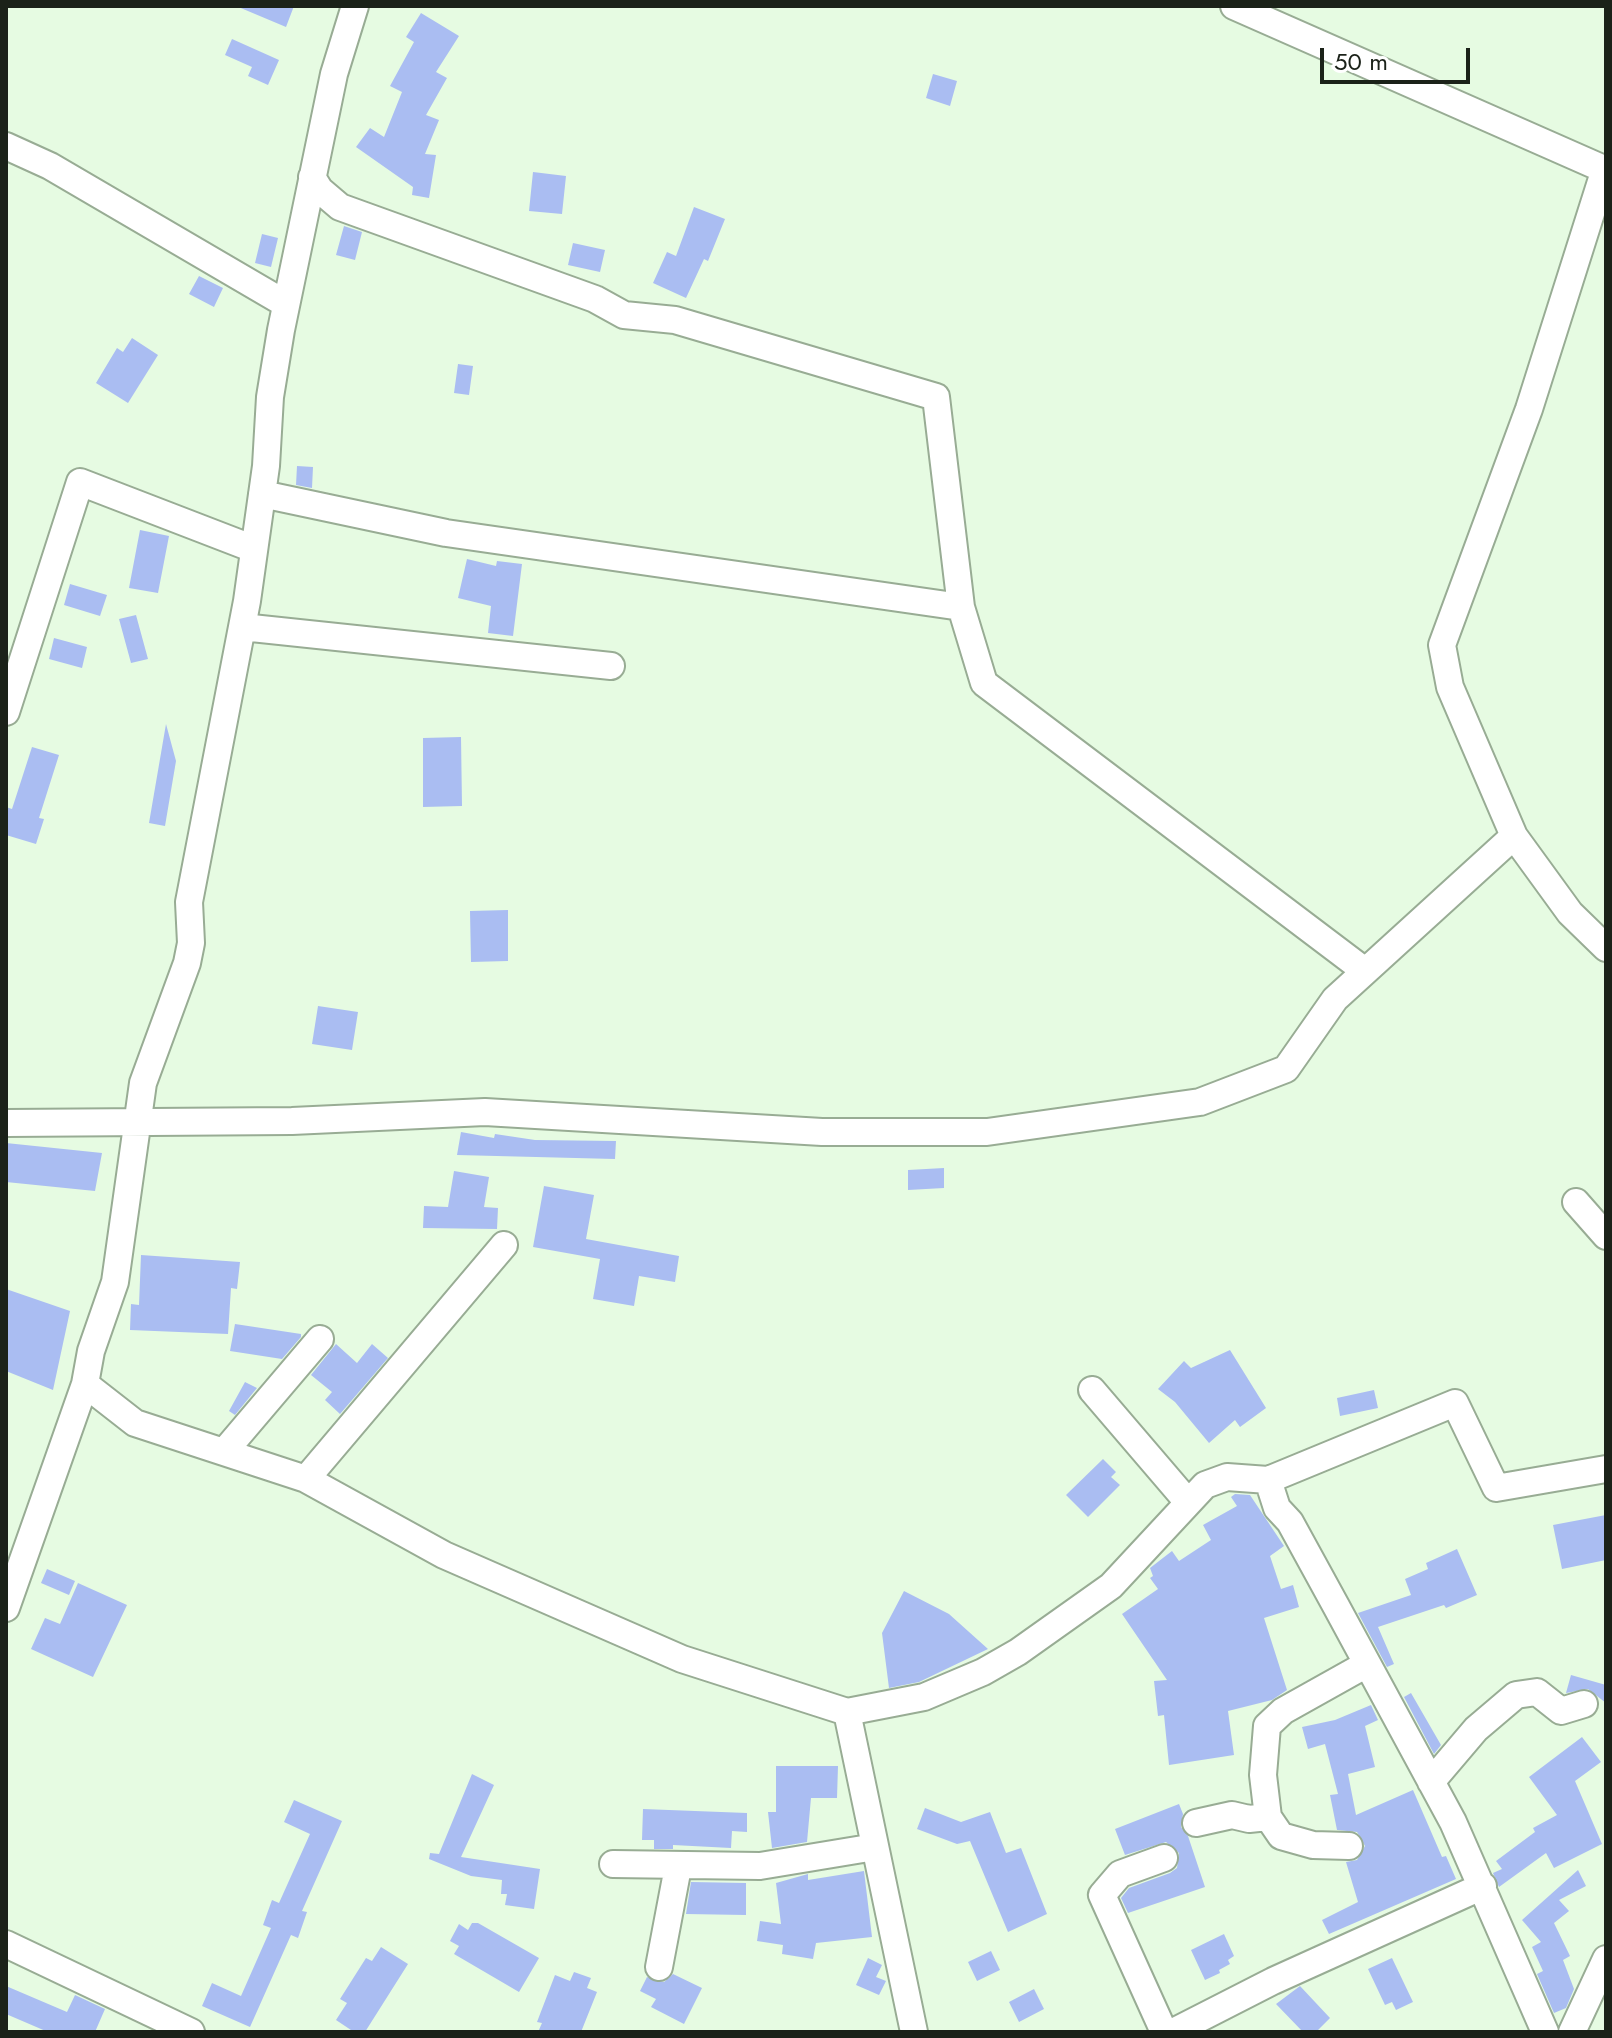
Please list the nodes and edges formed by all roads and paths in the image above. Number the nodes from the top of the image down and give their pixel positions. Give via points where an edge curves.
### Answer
1 (355, 6) edge
2 (1234, 6) edge
3 (6, 146) edge
4 (1605, 170) edge
5 (312, 177) junction
6 (286, 304) junction
7 (262, 494) junction
8 (254, 549) junction
9 (961, 607) junction
10 (242, 627) junction
11 (611, 666) dead end
12 (6, 712) edge
13 (1514, 836) junction
14 (1606, 948) edge
15 (1365, 971) junction
16 (6, 1123) edge
17 (135, 1124) junction
18 (1576, 1202) dead end
19 (1606, 1236) edge
20 (504, 1245) dead end
21 (320, 1339) dead end
22 (85, 1384) junction
23 (1092, 1390) dead end
24 (224, 1452) junction
25 (1606, 1469) edge
26 (306, 1479) junction
27 (1268, 1480) junction
28 (1187, 1501) junction
29 (6, 1608) edge
30 (1367, 1664) junction
31 (1584, 1704) dead end
32 (847, 1712) junction
33 (1431, 1782) junction
34 (1268, 1817) junction
35 (1196, 1823) dead end
36 (1349, 1846) dead end
37 (875, 1847) junction
38 (1164, 1858) dead end
39 (613, 1864) dead end
40 (678, 1867) junction
41 (1483, 1886) junction
42 (6, 1944) edge
43 (1606, 1959) edge
44 (659, 1967) dead end
45 (191, 2032) edge
46 (914, 2032) edge
47 (1164, 2032) edge
48 (1173, 2032) edge
49 (1545, 2032) edge
50 (1572, 2032) edge

1 - 5 street
2 - 4 street
3 - 6 street via 50,166
4 - 13 street via 1529,409 1442,645 1450,687
5 - 6 street
5 - 9 street via 340,207 595,299 624,315 675,320 936,397
6 - 7 street via 270,397
7 - 8 street
7 - 9 street via 446,533
8 - 10 street
8 - 12 street via 80,482
9 - 15 street via 984,683
10 - 11 street
10 - 17 street via 189,902 187,963 143,1083
13 - 14 street via 1570,913
13 - 15 street
15 - 17 street via 1335,999 1286,1069 1200,1102 1063,1123 987,1132 822,1132 485,1112
16 - 17 street
17 - 22 street via 121,1256
18 - 19 street
20 - 26 street
21 - 24 street
22 - 24 street via 135,1423
22 - 29 street
23 - 28 street
24 - 26 street
25 - 27 street via 1496,1488 1455,1403
26 - 32 street via 444,1555 682,1659
27 - 28 street via 1227,1477 1205,1485
27 - 30 street via 1277,1508 1290,1522
28 - 32 street via 1111,1586 1018,1652 924,1697
30 - 33 street
30 - 34 street via 1283,1711 1267,1726 1263,1775
31 - 33 street via 1561,1711 1537,1692 1516,1695 1476,1729
32 - 37 street
33 - 41 street
34 - 35 street via 1232,1815
34 - 36 street via 1281,1836 1313,1845
37 - 40 street via 760,1866
37 - 46 street
38 - 47 street via 1120,1874 1102,1895
39 - 40 street
40 - 44 street
41 - 48 street
41 - 49 street
42 - 45 street
43 - 50 street

